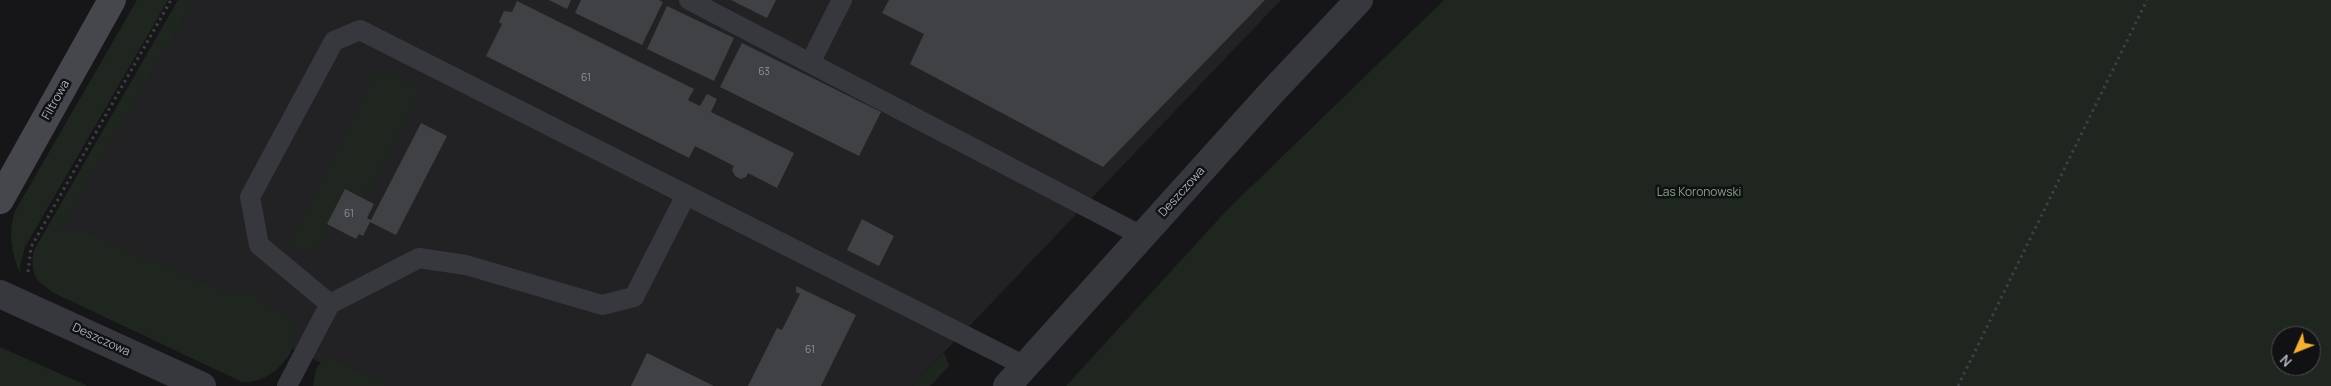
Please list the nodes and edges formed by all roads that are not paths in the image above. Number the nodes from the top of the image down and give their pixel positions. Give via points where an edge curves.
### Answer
1 (112, 0) edge
2 (689, 0) edge
3 (842, 0) edge
4 (1359, 0) edge
5 (810, 63) junction
6 (686, 195) junction
7 (0, 200) edge
8 (1142, 236) junction
9 (10, 298) edge
10 (330, 304) junction
11 (1025, 366) junction
12 (202, 386) edge
13 (287, 386) edge
14 (1007, 386) edge

1 - 7 street, Filtrowa
2 - 5 lane
3 - 5 lane
4 - 8 street, Deszczowa
5 - 8 lane
6 - 10 lane via 634,297 602,305 466,265 419,258
6 - 10 lane via 360,30 334,41 250,197 259,245
6 - 11 lane
8 - 11 street, Deszczowa
9 - 12 street, Deszczowa
10 - 13 lane
11 - 14 street, Deszczowa

